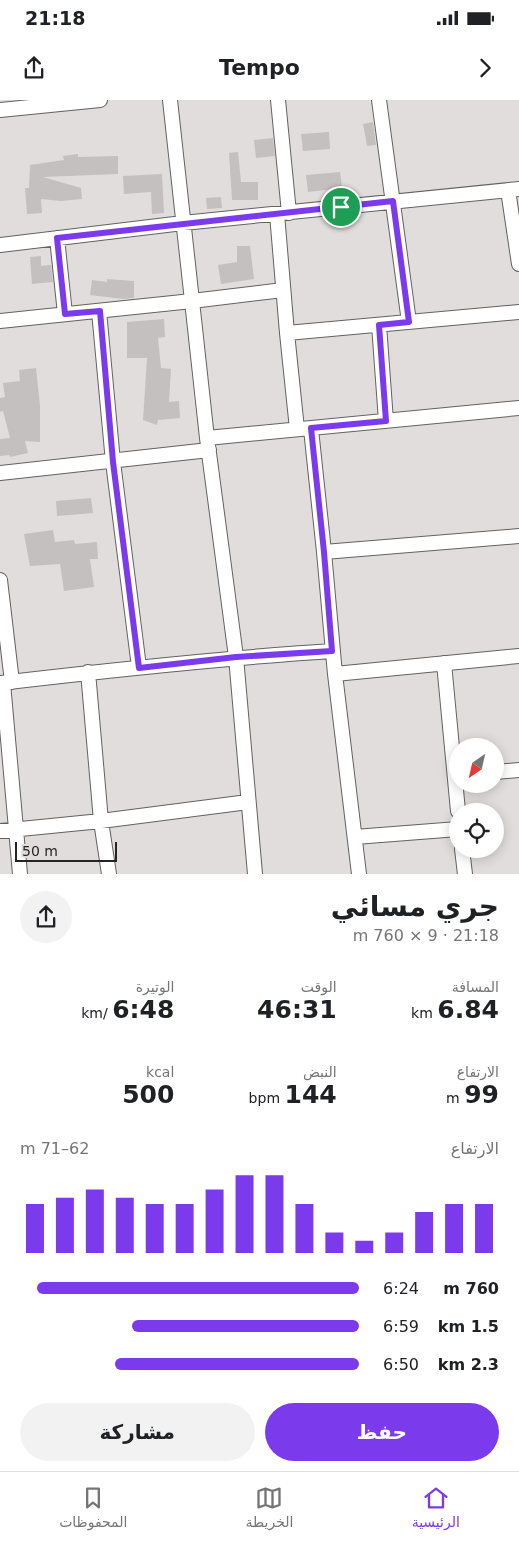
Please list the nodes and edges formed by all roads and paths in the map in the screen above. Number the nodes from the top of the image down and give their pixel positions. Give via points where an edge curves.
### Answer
1 (100, 100) edge
2 (170, 100) edge
3 (278, 100) edge
4 (380, 100) edge
5 (0, 110) edge
6 (514, 190) edge
7 (393, 201) junction
8 (283, 214) junction
9 (183, 224) junction
10 (57, 238) junction
11 (0, 245) edge
12 (519, 264) edge
13 (283, 290) junction
14 (192, 301) junction
15 (100, 311) junction
16 (519, 312) edge
17 (65, 314) junction
18 (0, 321) edge
19 (409, 322) junction
20 (379, 325) junction
21 (287, 333) junction
22 (519, 408) edge
23 (386, 421) junction
24 (304, 429) junction
25 (208, 444) junction
26 (113, 462) junction
27 (0, 473) edge
28 (519, 536) edge
29 (324, 552) junction
30 (0, 580) edge
31 (332, 651) junction
32 (519, 656) edge
33 (236, 657) junction
34 (444, 663) junction
35 (139, 668) junction
36 (88, 672) junction
37 (335, 674) junction
38 (5, 683) edge
39 (452, 738) edge
40 (519, 770) edge
41 (504, 771) edge
42 (248, 802) junction
43 (101, 821) junction
44 (17, 830) junction
45 (449, 830) edge
46 (0, 832) edge
47 (355, 837) junction
48 (463, 858) edge
49 (20, 874) edge
50 (109, 874) edge
51 (255, 874) edge
52 (359, 874) edge
53 (465, 874) edge

1 - 5 street
2 - 9 street
3 - 8 street
4 - 7 street
6 - 7 street
6 - 12 street
7 - 8 street
7 - 19 street
8 - 9 street
8 - 13 street
9 - 10 street
9 - 14 street
10 - 11 street
10 - 17 street
13 - 14 street
13 - 21 street
14 - 15 street
14 - 25 street
15 - 17 street
15 - 26 street
16 - 19 street
17 - 18 street
19 - 20 street
20 - 21 street
20 - 23 street
21 - 24 street
22 - 23 street
23 - 24 street
24 - 25 street
24 - 29 street
25 - 26 street
25 - 33 street
26 - 27 street
26 - 35 street
28 - 29 street
29 - 31 street
30 - 38 street
31 - 33 street
31 - 37 street
32 - 34 street
33 - 35 street
33 - 42 street
34 - 37 street
34 - 39 street
35 - 36 street
36 - 38 street
36 - 43 street
37 - 47 street
38 - 44 street
40 - 41 street
42 - 43 street
42 - 51 street
43 - 44 street
43 - 50 street
44 - 46 street
44 - 49 street
45 - 47 street
47 - 52 street
48 - 53 street

